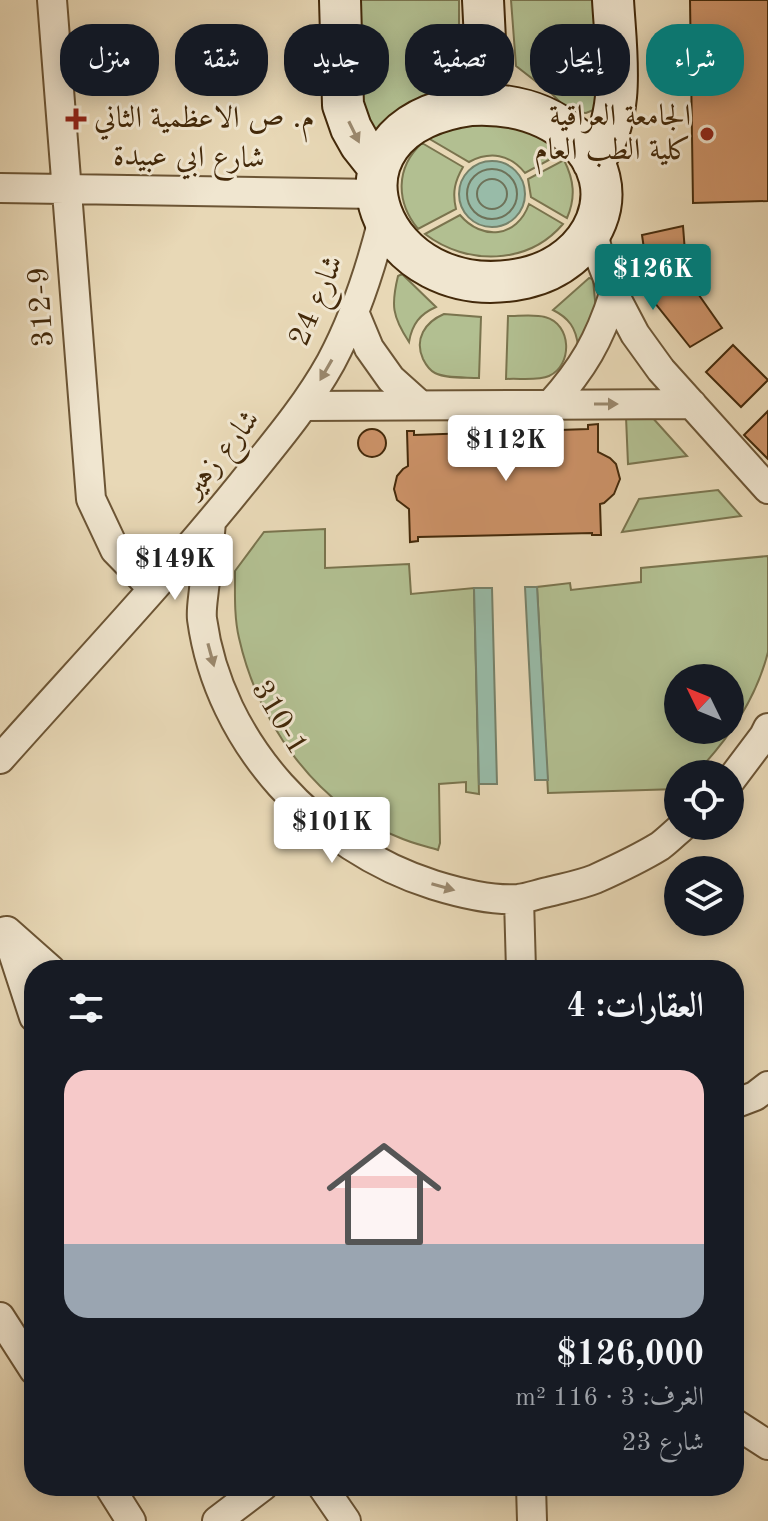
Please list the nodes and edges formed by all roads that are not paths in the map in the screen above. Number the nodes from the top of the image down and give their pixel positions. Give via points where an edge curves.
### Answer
1 (52, 0) edge
2 (340, 0) edge
3 (483, 0) edge
4 (613, 0) edge
5 (484, 24) edge
6 (514, 93) edge
7 (462, 96) edge
8 (457, 106) junction
9 (525, 110) junction
10 (593, 162) junction
11 (0, 188) edge
12 (67, 190) junction
13 (379, 194) junction
14 (593, 231) junction
15 (614, 294) junction
16 (354, 312) junction
17 (551, 404) junction
18 (692, 404) junction
19 (420, 405) junction
20 (304, 406) junction
21 (768, 489) edge
22 (211, 522) junction
23 (152, 588) junction
24 (768, 728) edge
25 (0, 759) edge
26 (744, 762) edge
27 (666, 840) edge
28 (519, 899) junction
29 (3, 923) edge
30 (41, 960) edge
31 (521, 960) edge
32 (24, 987) edge
33 (0, 1317) edge
34 (24, 1354) edge
35 (744, 1429) edge
36 (768, 1445) edge
37 (115, 1496) edge
38 (250, 1496) edge
39 (329, 1496) edge
40 (531, 1496) edge
41 (131, 1521) edge
42 (217, 1521) edge
43 (346, 1521) edge
44 (532, 1521) edge

1 - 12 street, 312-9
2 -> 13 street via 343,105
3 - 5 street
4 - 10 street via 614,114
6 - 9 street
7 - 8 street
8 - 9 street
8 - 13 street via 409,127 390,145
9 - 10 street via 572,135
10 - 14 street via 601,204
11 - 12 street, شارع ابي عبيدة
12 - 13 street, شارع ابي عبيدة
12 - 23 street, 312-9 via 91,499 115,550
13 - 14 street via 397,241 428,265 453,275 493,281 534,276 579,250
13 - 16 street, شارع 24 via 372,261
14 - 15 street
15 - 17 street via 590,354
15 - 18 street via 635,334
16 - 19 street via 369,348 391,379
16 -> 20 street, شارع 24
17 -> 18 street
17 - 19 street
18 - 21 street
19 - 20 street
20 - 22 street, شارع زهير
22 - 23 street, شارع زهير
22 -> 28 street, 310-1 via 201,616 209,651 234,718 273,777 324,827 383,865 449,890
23 - 25 street, شارع زهير
24 - 26 street
27 - 28 street, 310-1 via 593,880
28 - 31 street
29 - 30 street
29 - 32 street
33 - 34 street
35 - 36 street
37 - 41 street
38 - 42 street
39 - 43 street
40 - 44 street

